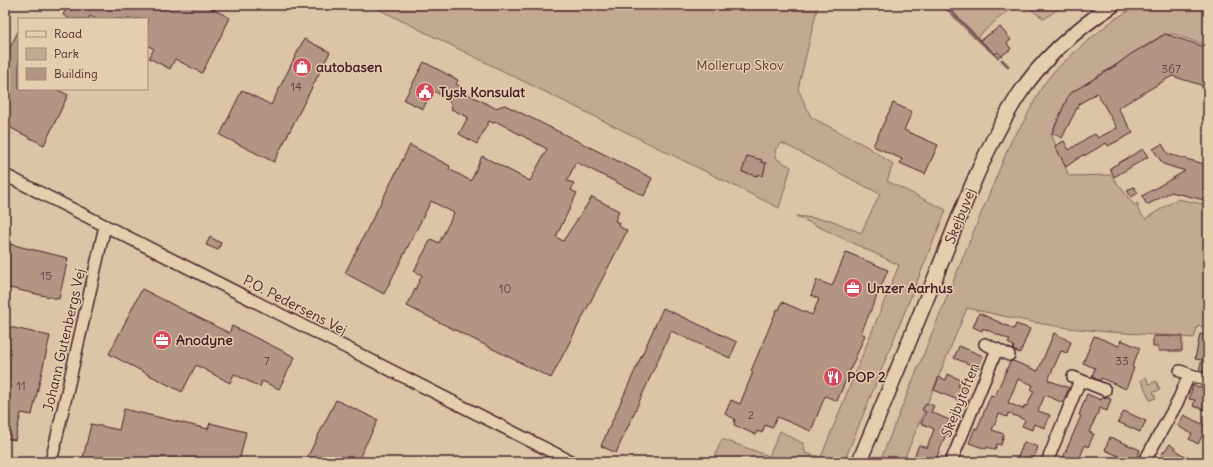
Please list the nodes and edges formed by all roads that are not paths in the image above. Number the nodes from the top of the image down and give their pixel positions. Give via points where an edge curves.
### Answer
1 (1113, 5) edge
2 (5, 175) edge
3 (105, 226) junction
4 (985, 344) dead end
5 (997, 349) junction
6 (1009, 355) dead end
7 (1208, 381) edge
8 (1105, 390) dead end
9 (51, 462) edge
10 (572, 462) edge
11 (860, 462) edge
12 (951, 462) edge
13 (1047, 462) edge
14 (1144, 462) edge

1 - 11 street, Skejbyvej via 1078,30 1056,50 1018,96 1004,121 972,188
2 - 3 street, P.O. Pedersens Vej
3 - 9 street, Johann Gutenbergs Vej
3 - 10 street, P.O. Pedersens Vej
4 - 5 street
5 - 6 street
5 - 12 street, Skejbytoften
7 - 14 street via 1185,373 1177,403
8 - 13 street via 1077,379

